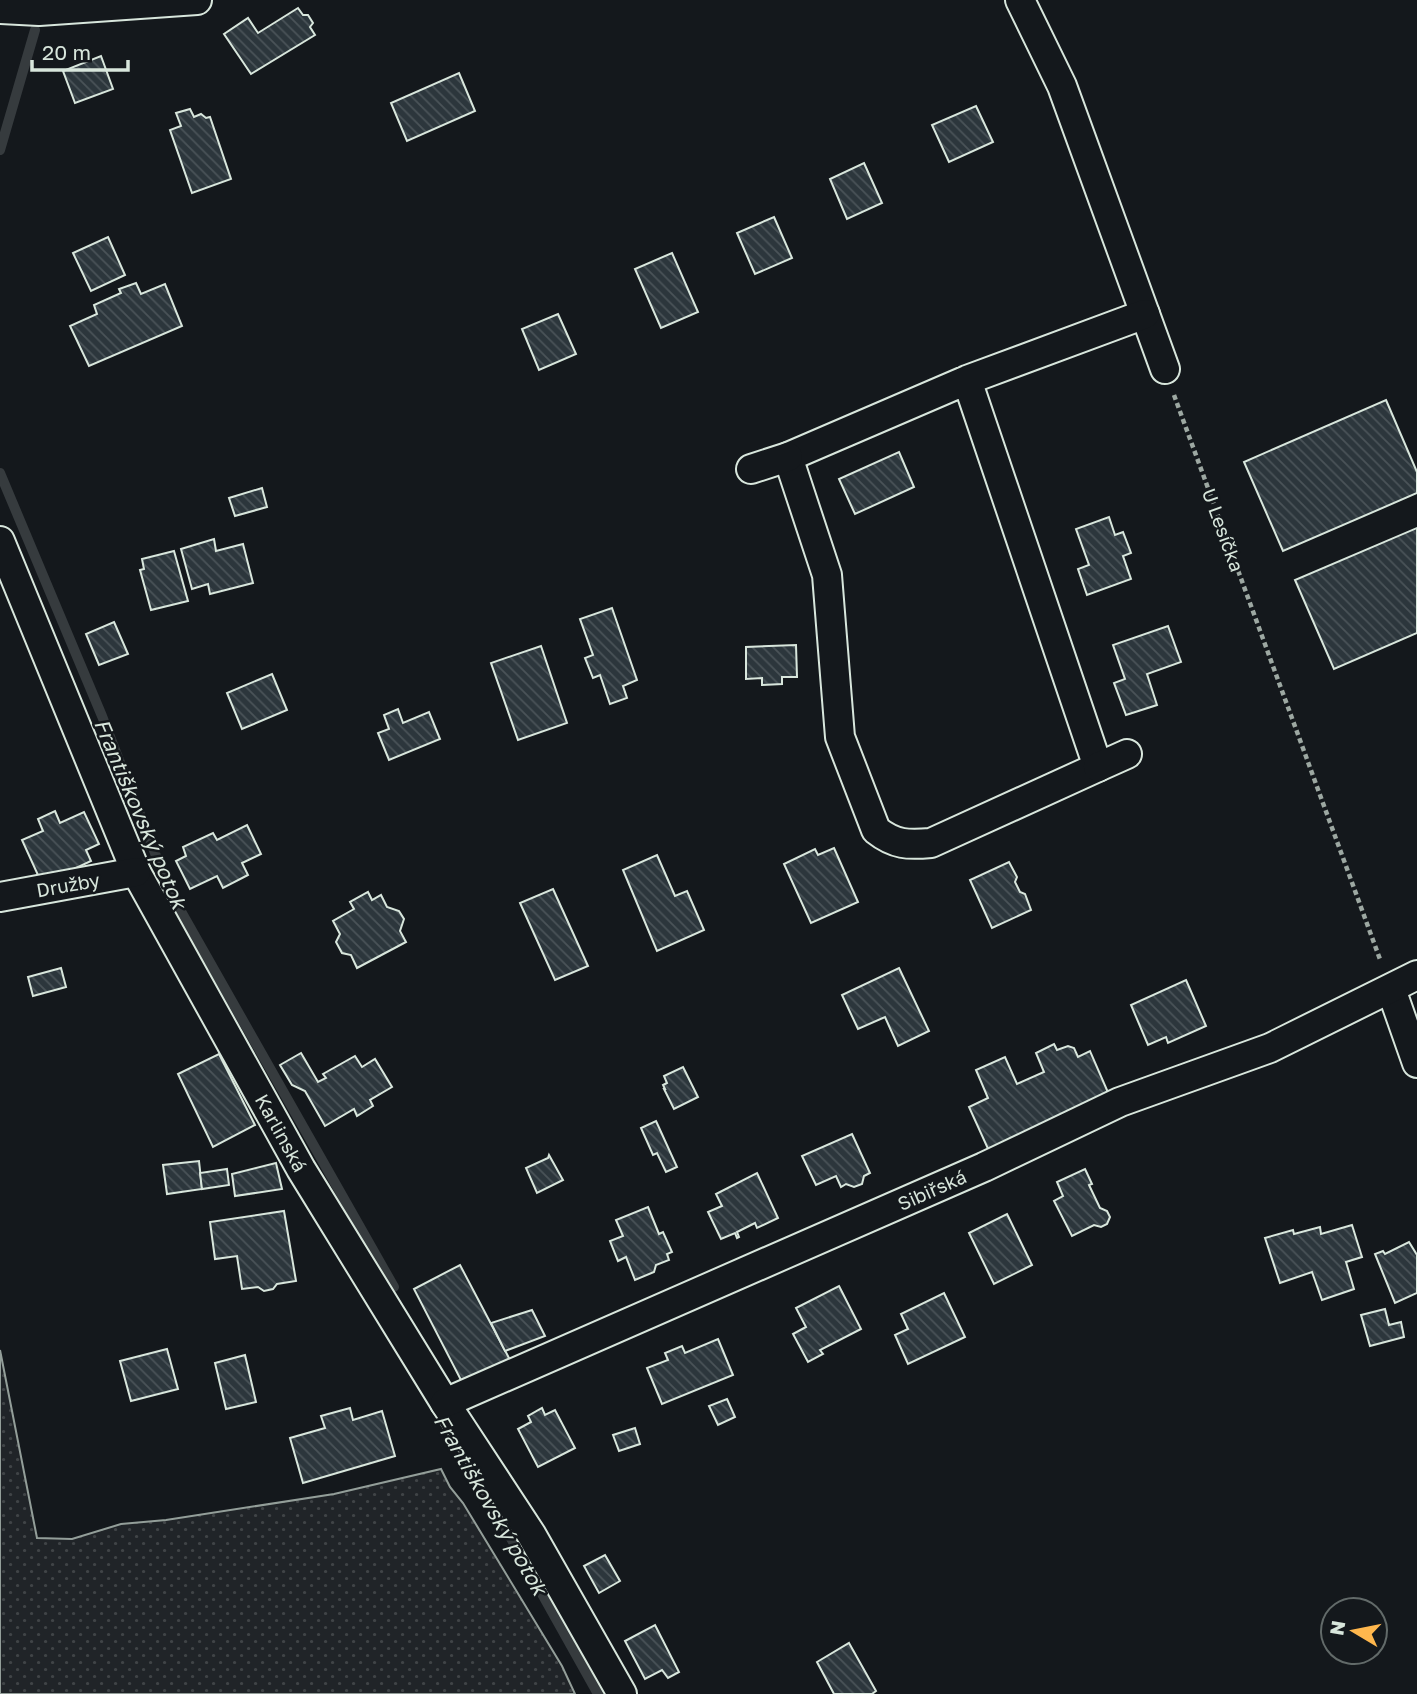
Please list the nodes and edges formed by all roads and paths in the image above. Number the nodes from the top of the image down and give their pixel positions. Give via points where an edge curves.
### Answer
1 (197, 0) edge
2 (1020, 0) edge
3 (0, 9) edge
4 (1145, 314) junction
5 (1165, 369) joint
6 (967, 380) junction
7 (788, 457) junction
8 (751, 469) dead end
9 (0, 541) edge
10 (1127, 754) dead end
11 (1098, 767) junction
12 (136, 872) junction
13 (0, 897) edge
14 (1417, 975) edge
15 (1391, 989) junction
16 (1417, 1063) edge
17 (445, 1402) junction
18 (622, 1694) edge

1 - 3 street via 39,12
2 - 4 street via 1062,86
4 - 5 street
4 - 6 street
5 - 15 path, U Lesíčka
6 - 7 street
6 - 11 street
7 - 8 street
7 - 11 street via 827,575 840,737 876,830 905,846 931,843
9 - 12 street, Karlinská
10 - 11 street
12 - 13 street, Družby
12 - 17 street, Karlinská via 301,1169
14 - 15 street, Sibiřská
15 - 16 street
15 - 17 street, Sibiřská via 1270,1048 1120,1102 984,1167
17 - 18 street, Karlinská via 531,1534

